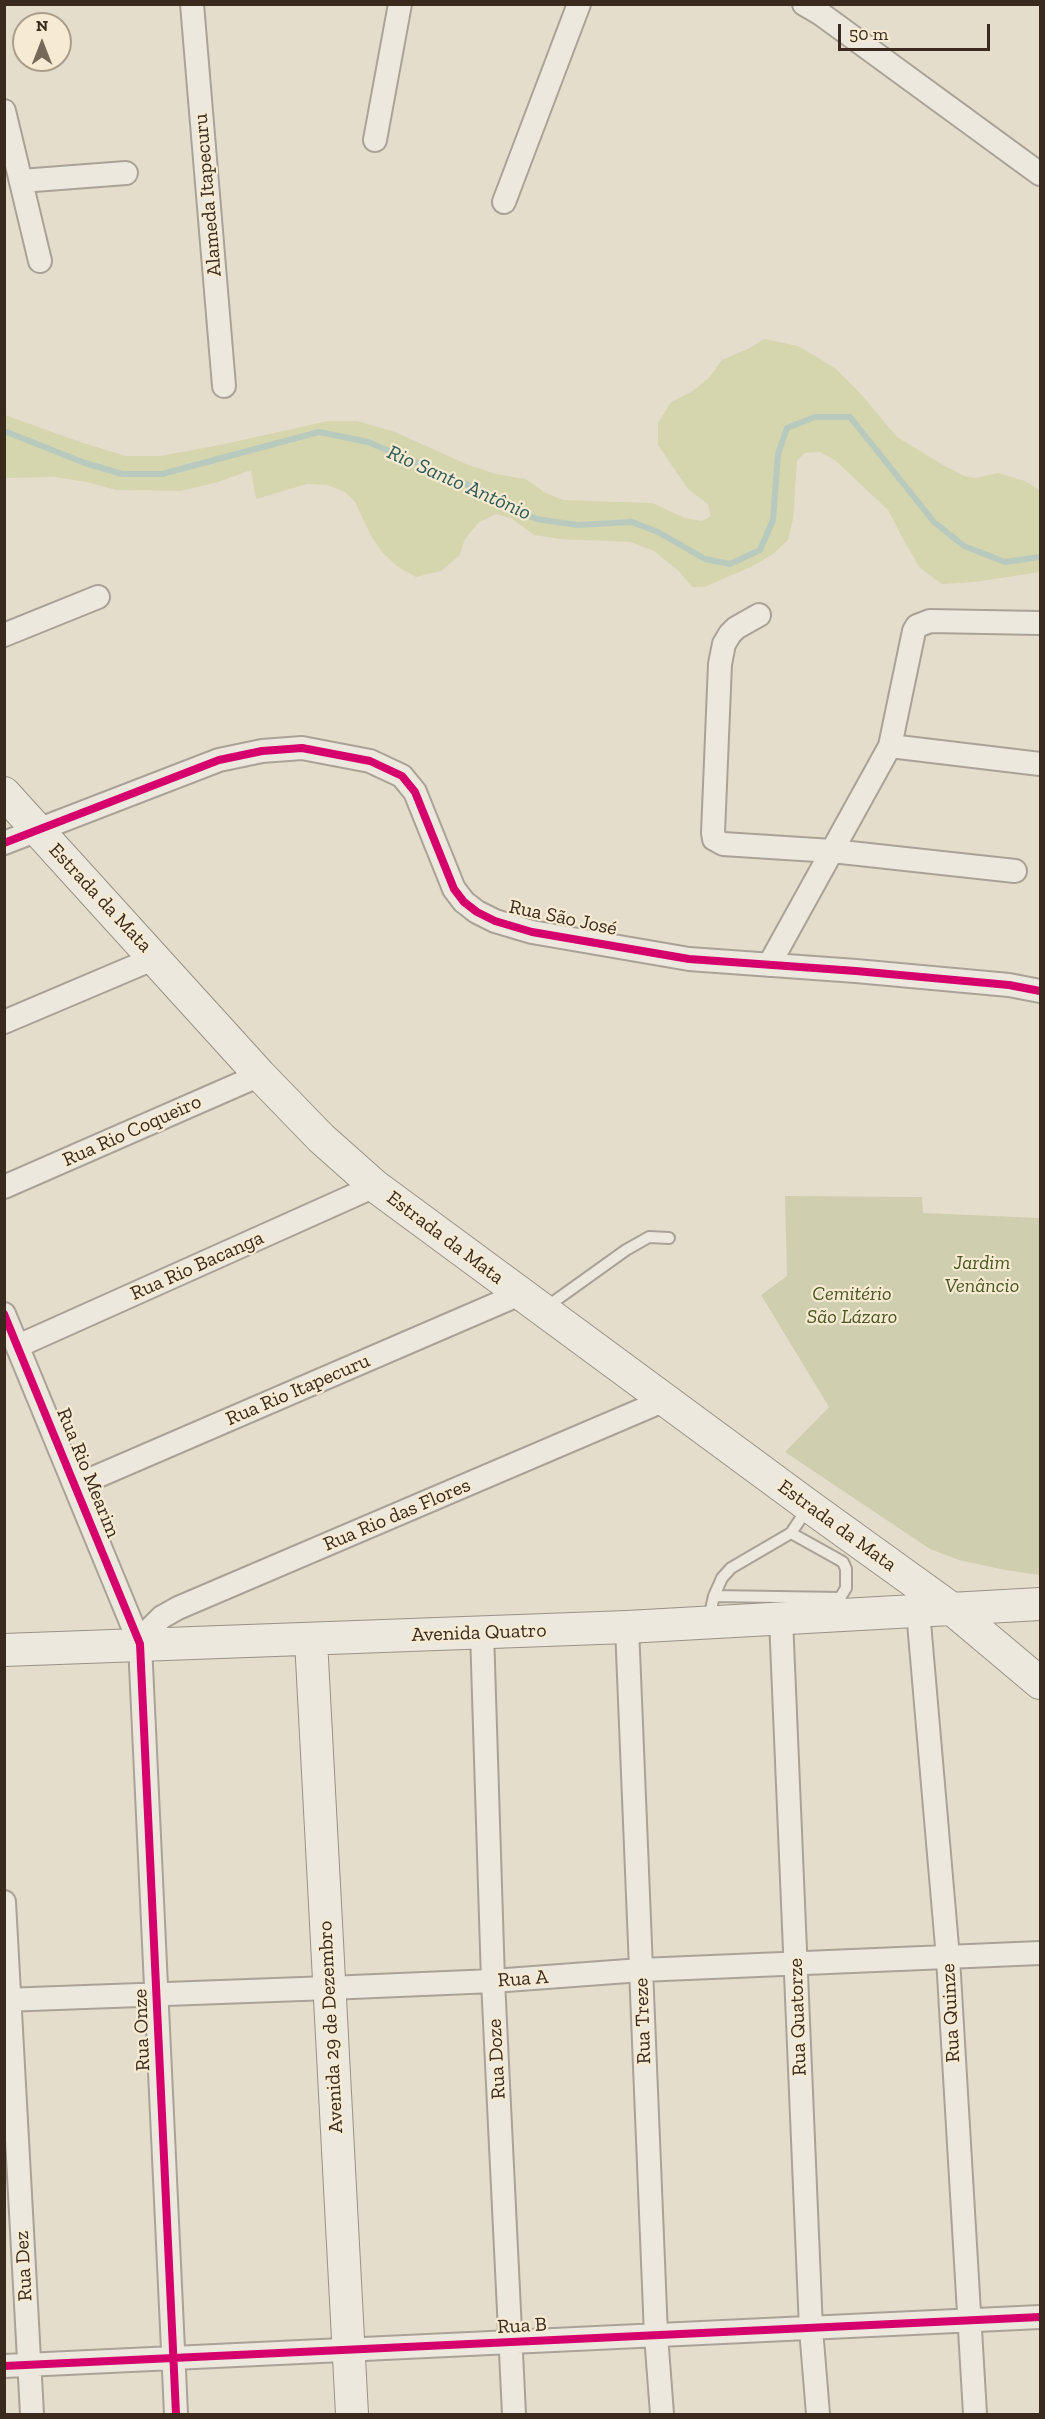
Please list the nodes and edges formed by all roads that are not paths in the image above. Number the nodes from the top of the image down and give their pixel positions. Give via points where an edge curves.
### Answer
1 (192, 4) edge
2 (400, 4) edge
3 (579, 4) edge
4 (815, 8) edge
5 (4, 111) edge
6 (375, 140) dead end
7 (126, 173) dead end
8 (1041, 174) edge
9 (21, 181) junction
10 (504, 202) dead end
11 (40, 261) dead end
12 (224, 386) dead end
13 (98, 597) dead end
14 (759, 615) dead end
15 (1041, 623) edge
16 (4, 635) edge
17 (890, 746) junction
18 (1041, 764) edge
19 (4, 793) edge
20 (37, 829) junction
21 (4, 843) edge
22 (832, 851) junction
23 (1016, 871) dead end
24 (155, 958) junction
25 (769, 965) junction
26 (1041, 992) edge
27 (4, 1022) edge
28 (260, 1075) junction
29 (375, 1186) junction
30 (4, 1187) edge
31 (669, 1238) dead end
32 (531, 1302) junction
33 (4, 1314) edge
34 (18, 1346) junction
35 (665, 1400) junction
36 (75, 1486) junction
37 (808, 1506) junction
38 (791, 1533) junction
39 (1041, 1604) edge
40 (952, 1609) junction
41 (711, 1610) junction
42 (918, 1611) junction
43 (781, 1620) junction
44 (627, 1627) junction
45 (482, 1632) junction
46 (311, 1640) junction
47 (140, 1644) junction
48 (4, 1650) edge
49 (1041, 1683) edge
50 (4, 1902) edge
51 (1041, 1953) edge
52 (948, 1958) junction
53 (796, 1963) junction
54 (641, 1970) junction
55 (494, 1981) junction
56 (329, 1988) junction
57 (157, 1993) junction
58 (8, 2000) edge
59 (1041, 2317) edge
60 (968, 2322) junction
61 (811, 2329) junction
62 (656, 2335) junction
63 (510, 2344) junction
64 (348, 2351) junction
65 (172, 2359) junction
66 (29, 2365) junction
67 (4, 2366) edge
68 (32, 2415) edge
69 (176, 2415) edge
70 (352, 2415) edge
71 (514, 2415) edge
72 (662, 2415) edge
73 (818, 2415) edge
74 (975, 2415) edge

1 - 12 street, Alameda Itapecuru
2 - 6 street
3 - 10 street
4 - 8 street
5 - 9 street
7 - 9 street
9 - 11 street
13 - 16 street
14 - 22 street via 736,628 724,644 712,833 723,844
15 - 17 street via 930,621 917,626
17 - 18 street
17 - 22 street
19 - 20 main road, Estrada da Mata
20 - 21 street, Rua São José
20 - 24 main road, Estrada da Mata
20 - 25 street, Rua São José via 219,760 302,748 332,753 370,761 402,776 415,792 454,889 464,902 495,921 532,932 689,959
22 - 23 street
22 - 25 street
24 - 27 street
24 - 28 main road, Estrada da Mata
25 - 26 street, Rua São José
28 - 29 main road, Estrada da Mata
28 - 30 street, Rua Rio Coqueiro
29 - 32 main road, Estrada da Mata
29 - 34 street, Rua Rio Bacanga
31 - 32 lane via 649,1238
32 - 35 main road, Estrada da Mata
32 - 36 street, Rua Rio Itapecuru
33 - 34 street, Rua Rio Mearim
34 - 36 street, Rua Rio Mearim
35 - 37 main road, Estrada da Mata
35 - 47 street, Rua Rio das Flores via 178,1608 162,1617
36 - 47 street, Rua Rio Mearim
37 - 38 lane
37 - 40 main road, Estrada da Mata
38 - 41 lane via 731,1568 722,1578
38 - 41 lane via 843,1562 844,1594 834,1599
39 - 40 main road, Avenida Quatro
40 - 42 main road, Avenida Quatro
40 - 49 main road, Estrada da Mata
41 - 43 main road, Avenida Quatro
41 - 44 main road, Avenida Quatro
42 - 43 main road, Avenida Quatro
42 - 52 street, Rua Quinze
43 - 53 street, Rua Quatorze
44 - 45 main road, Avenida Quatro
44 - 54 street, Rua Treze
45 - 46 main road, Avenida Quatro
45 - 55 street, Rua Doze
46 - 47 main road, Avenida Quatro
46 - 56 main road, Avenida 29 de Dezembro
47 - 48 main road, Avenida Quatro
47 - 57 street, Rua Onze
50 - 58 street, Rua Dez
51 - 52 street, Rua A
52 - 53 street, Rua A
52 - 60 street, Rua Quinze
53 - 54 street, Rua A
53 - 61 street, Rua Quatorze
54 - 55 street, Rua A
54 - 62 street, Rua Treze
55 - 56 street, Rua A
55 - 63 street, Rua Doze
56 - 57 street, Rua A
56 - 64 main road, Avenida 29 de Dezembro
57 - 58 street, Rua A
57 - 65 street, Rua Onze
58 - 66 street, Rua Dez
59 - 60 street, Rua B
60 - 61 street, Rua B
60 - 74 street, Rua Quinze
61 - 62 street, Rua B
61 - 73 street, Rua Quatorze
62 - 63 street, Rua B
62 - 72 street, Rua Treze
63 - 64 street, Rua B
63 - 71 street, Rua Doze
64 - 65 street, Rua B
64 - 70 main road, Avenida 29 de Dezembro
65 - 66 street, Rua B
65 - 69 street, Rua Onze
66 - 67 street, Rua B
66 - 68 street, Rua Dez

